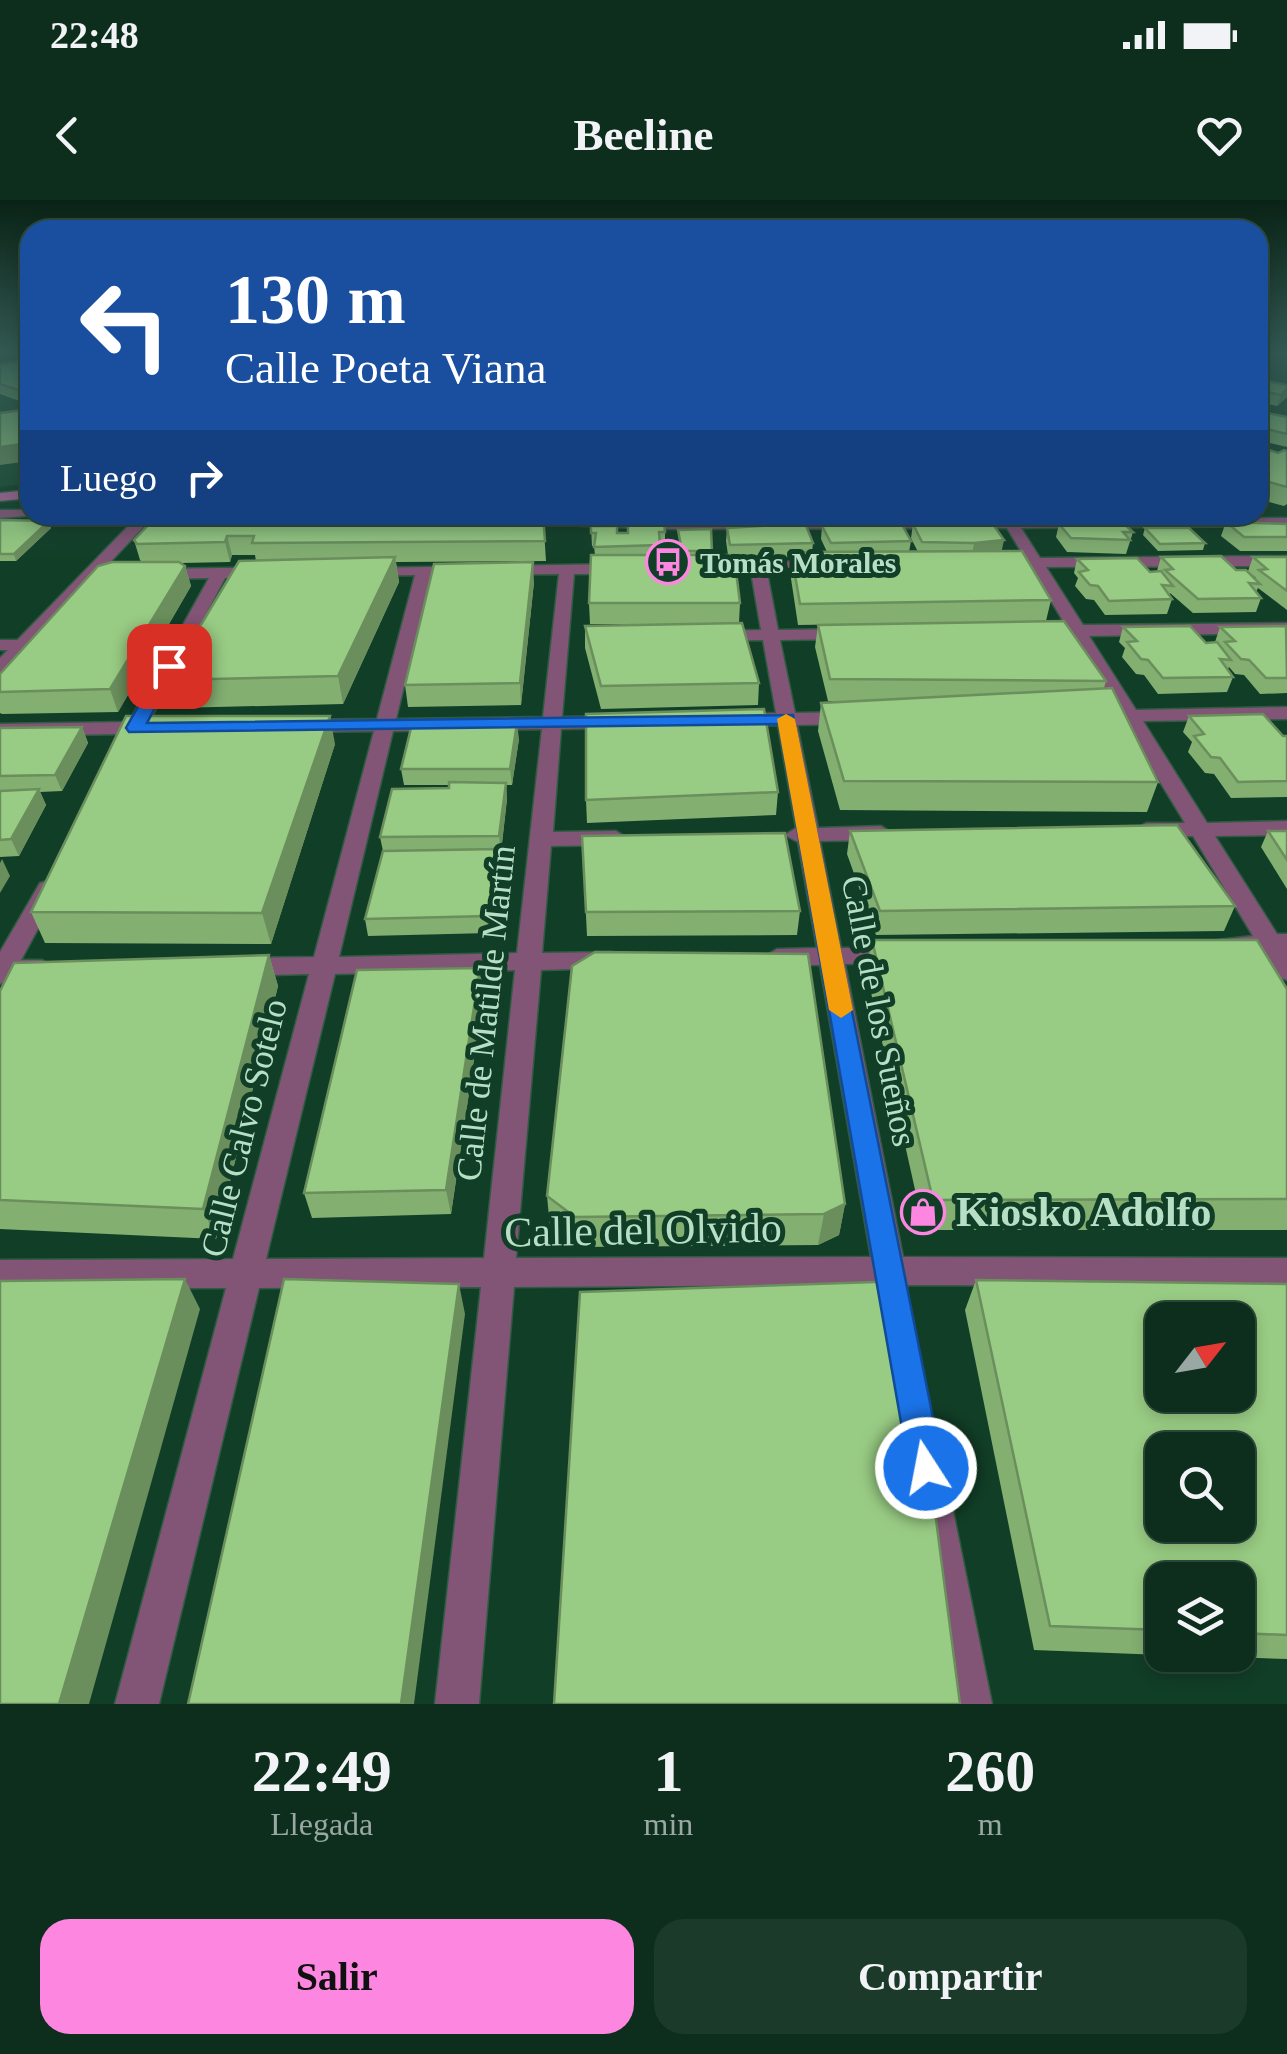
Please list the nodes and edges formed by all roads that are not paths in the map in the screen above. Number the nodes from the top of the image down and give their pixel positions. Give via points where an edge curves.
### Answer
1 (139, 525) edge
2 (1012, 525) edge
3 (1287, 560) edge
4 (1036, 563) junction
5 (978, 564) edge
6 (842, 566) edge
7 (758, 567) junction
8 (644, 568) edge
9 (682, 568) edge
10 (567, 569) junction
11 (424, 571) junction
12 (276, 572) edge
13 (350, 572) edge
14 (220, 573) junction
15 (147, 574) edge
16 (1287, 628) edge
17 (1078, 630) junction
18 (1018, 631) edge
19 (879, 634) edge
20 (771, 635) junction
21 (690, 636) edge
22 (0, 644) edge
23 (23, 644) junction
24 (0, 668) edge
25 (1287, 713) edge
26 (1064, 716) edge
27 (1130, 716) junction
28 (866, 718) edge
29 (787, 719) junction
30 (708, 720) edge
31 (630, 721) edge
32 (552, 722) junction
33 (384, 725) junction
34 (270, 726) edge
35 (135, 728) junction
36 (174, 728) edge
37 (0, 730) edge
38 (116, 763) edge
39 (1287, 828) edge
40 (1200, 829) junction
41 (1125, 830) edge
42 (907, 833) edge
43 (808, 834) junction
44 (765, 835) edge
45 (634, 838) edge
46 (541, 839) junction
47 (60, 866) edge
48 (1278, 943) edge
49 (1201, 947) edge
50 (924, 954) edge
51 (832, 956) junction
52 (744, 958) edge
53 (646, 960) edge
54 (528, 962) junction
55 (324, 966) junction
56 (212, 967) edge
57 (60, 968) edge
58 (1, 971) edge
59 (1287, 971) edge
60 (889, 1268) junction
61 (1287, 1272) edge
62 (0, 1274) edge
63 (246, 1275) junction
64 (498, 1276) junction
65 (897, 1311) edge
66 (926, 1468) edge
67 (137, 1704) edge
68 (457, 1704) edge
69 (970, 1704) edge

1 - 23 street via 101,574
2 - 4 street
3 - 4 street
4 - 5 street
4 - 17 street
6 - 7 street
7 - 9 street
7 - 20 street, Calle de los Sueños
8 - 10 street
10 - 11 street
10 - 32 street, Calle de Matilde Martín via 569,638
11 - 13 street
11 - 33 street, Calle Calvo Sotelo
12 - 14 street
14 - 15 street
14 - 35 street
16 - 17 street
17 - 18 street
17 - 27 street
19 - 20 street
20 - 21 street
20 - 29 street, Calle de los Sueños
22 - 23 street
23 - 24 street
25 - 27 street
26 - 27 street
27 - 40 street
28 - 29 street
29 - 30 street
29 - 43 street, Calle de los Sueños
31 - 32 street
32 - 33 street
32 - 46 street, Calle de Matilde Martín
33 - 34 street
33 - 55 street, Calle Calvo Sotelo
35 - 36 street
35 - 37 street
35 - 38 street
39 - 40 street
40 - 41 street
40 - 48 street
42 - 43 street
43 - 44 street
43 - 51 street, Calle de los Sueños
45 - 46 street
46 - 54 street, Calle de Matilde Martín
47 - 58 street
48 - 49 street
48 - 59 street
50 - 51 street
51 - 52 street
51 - 60 street, Calle de los Sueños
53 - 54 street
54 - 55 street
54 - 64 street, Calle de Matilde Martín
55 - 56 street
55 - 63 street, Calle Calvo Sotelo
57 - 58 street
60 - 61 street, Calle del Olvido
60 - 64 street, Calle del Olvido
60 - 65 street, Calle de los Sueños
62 - 63 street, Calle del Olvido
63 - 64 street, Calle del Olvido
63 - 67 street, Calle Calvo Sotelo
64 - 68 street, Calle de Matilde Martín
66 - 69 street

